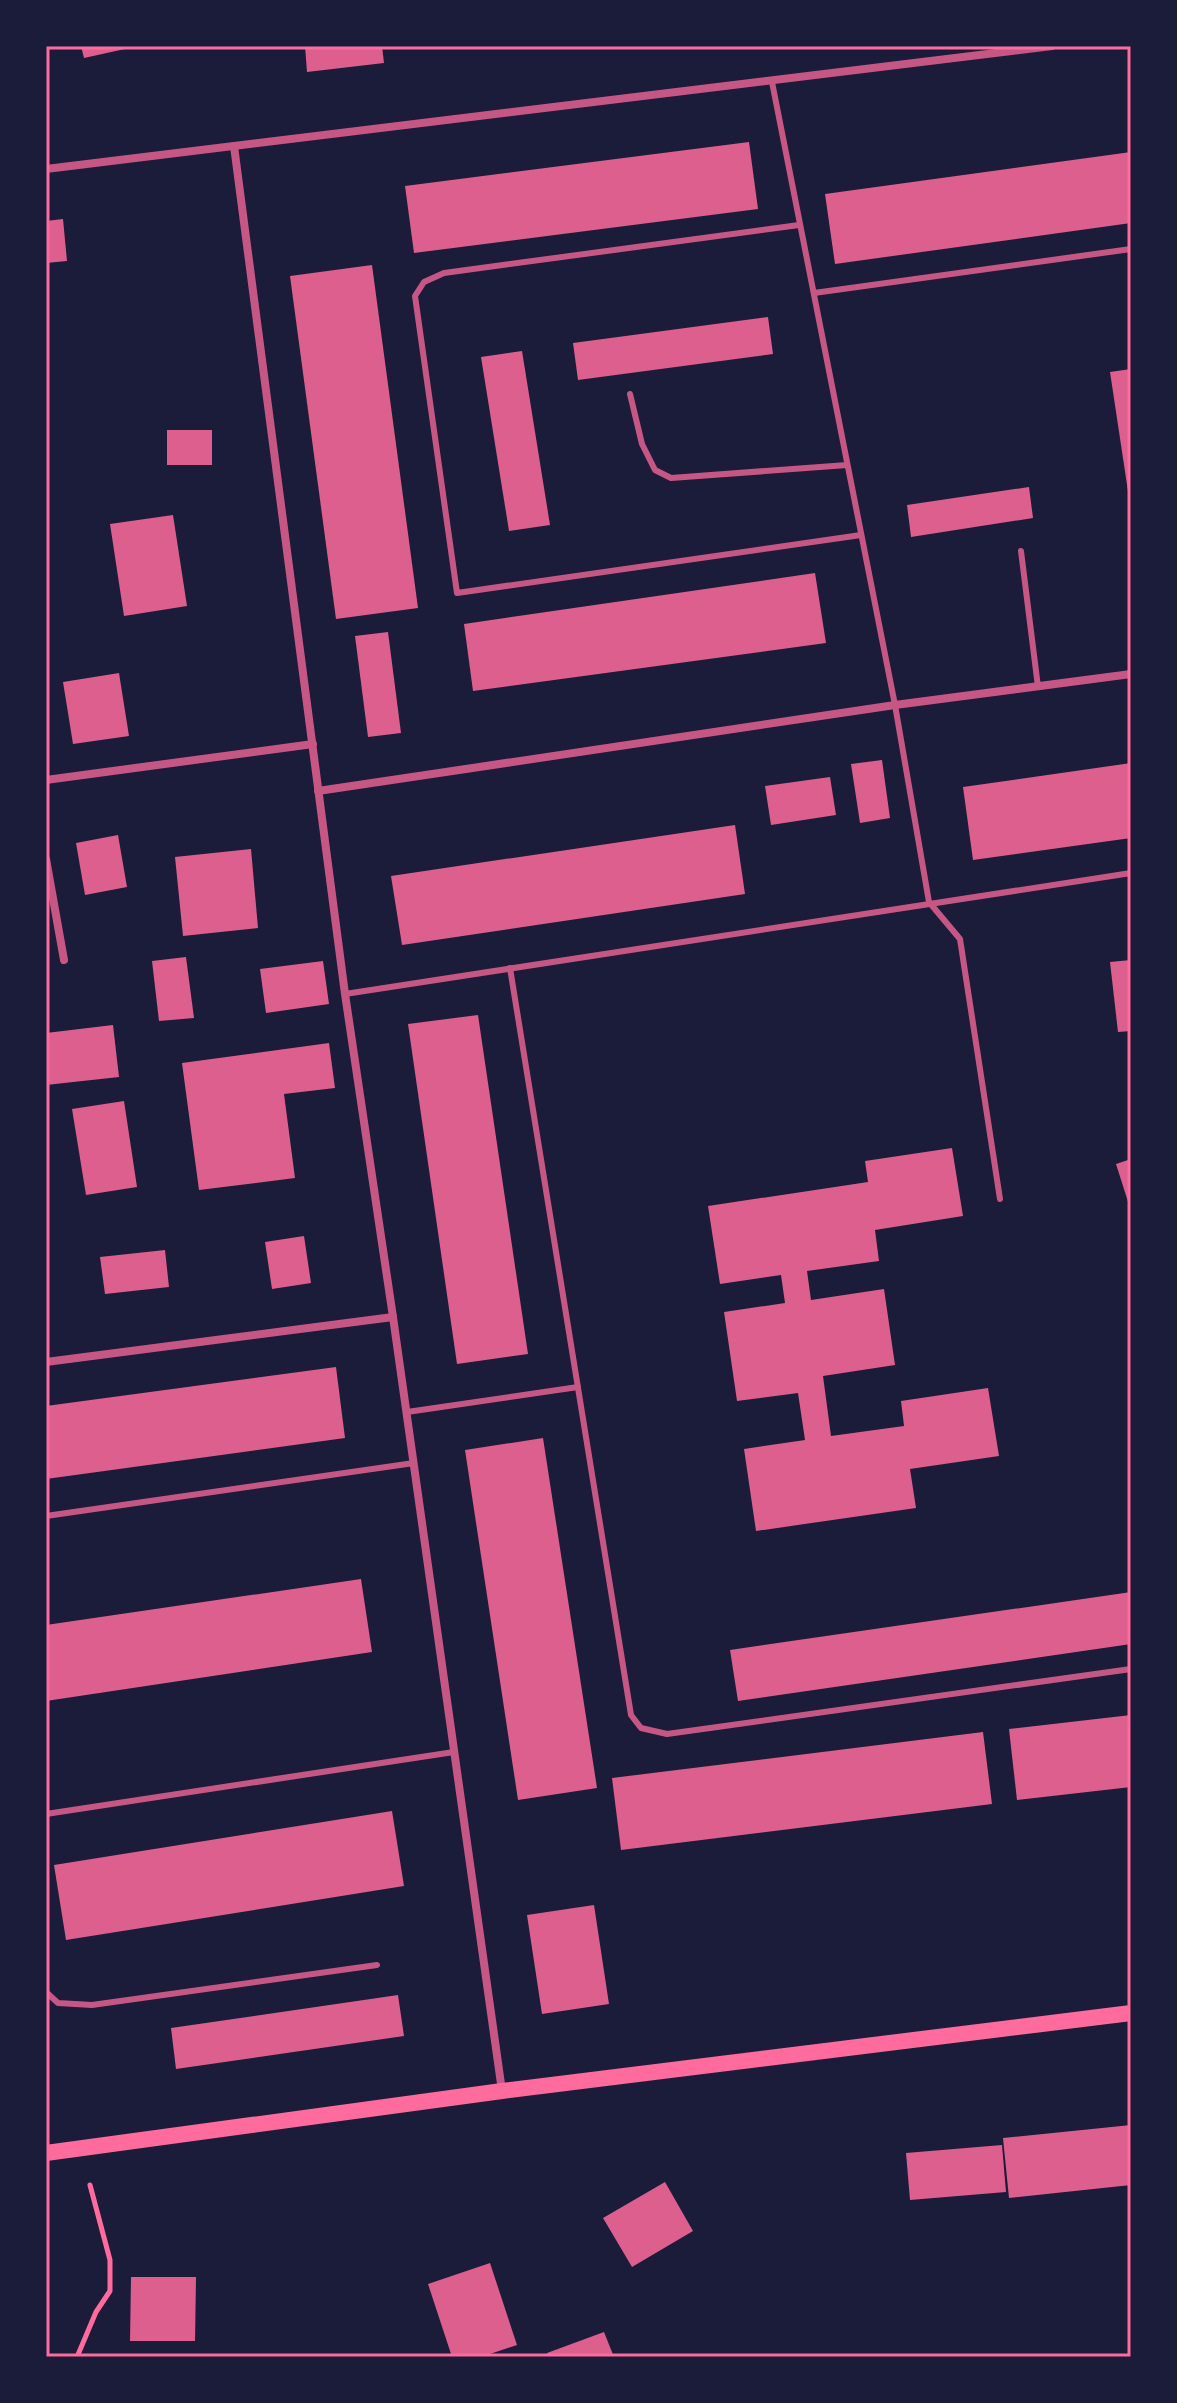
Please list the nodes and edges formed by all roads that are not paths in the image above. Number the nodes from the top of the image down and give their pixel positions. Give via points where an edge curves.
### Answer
1 (1052, 46) edge
2 (772, 82) junction
3 (234, 146) junction
4 (46, 169) edge
5 (799, 225) junction
6 (1131, 249) edge
7 (814, 293) junction
8 (630, 394) dead end
9 (847, 465) junction
10 (861, 535) junction
11 (1021, 551) dead end
12 (1131, 674) edge
13 (1038, 687) junction
14 (895, 705) junction
15 (313, 744) junction
16 (46, 780) edge
17 (318, 791) junction
18 (46, 859) edge
19 (1131, 873) edge
20 (929, 902) junction
21 (64, 960) dead end
22 (510, 968) junction
23 (345, 994) junction
24 (1000, 1199) dead end
25 (393, 1317) junction
26 (46, 1362) edge
27 (578, 1387) junction
28 (407, 1412) junction
29 (414, 1463) junction
30 (46, 1516) edge
31 (1131, 1669) edge
32 (454, 1752) junction
33 (46, 1814) edge
34 (377, 1965) dead end
35 (46, 1992) edge
36 (1131, 2013) edge
37 (502, 2091) junction
38 (46, 2153) edge

1 - 2 street
2 - 3 street
2 - 5 lane
3 - 4 street
3 - 15 street
5 - 7 lane
5 - 10 lane via 444,273 424,282 415,296 457,593
6 - 7 lane
7 - 9 lane
8 - 9 lane via 642,444 655,470 671,478
9 - 10 lane
10 - 14 lane
11 - 13 lane
12 - 13 street
13 - 14 street
14 - 17 street
14 - 20 lane
15 - 16 street
15 - 17 street
17 - 23 street
18 - 21 street
19 - 20 lane
20 - 22 lane
20 - 24 lane via 960,939
22 - 23 lane
22 - 27 lane
23 - 25 street
25 - 26 street
25 - 28 street
27 - 28 lane
27 - 31 lane via 631,1715 641,1728 667,1734
28 - 29 street
29 - 30 lane
29 - 32 street
32 - 33 lane
32 - 37 street
34 - 35 lane via 92,2005 58,2003
36 - 37 main road
37 - 38 main road

